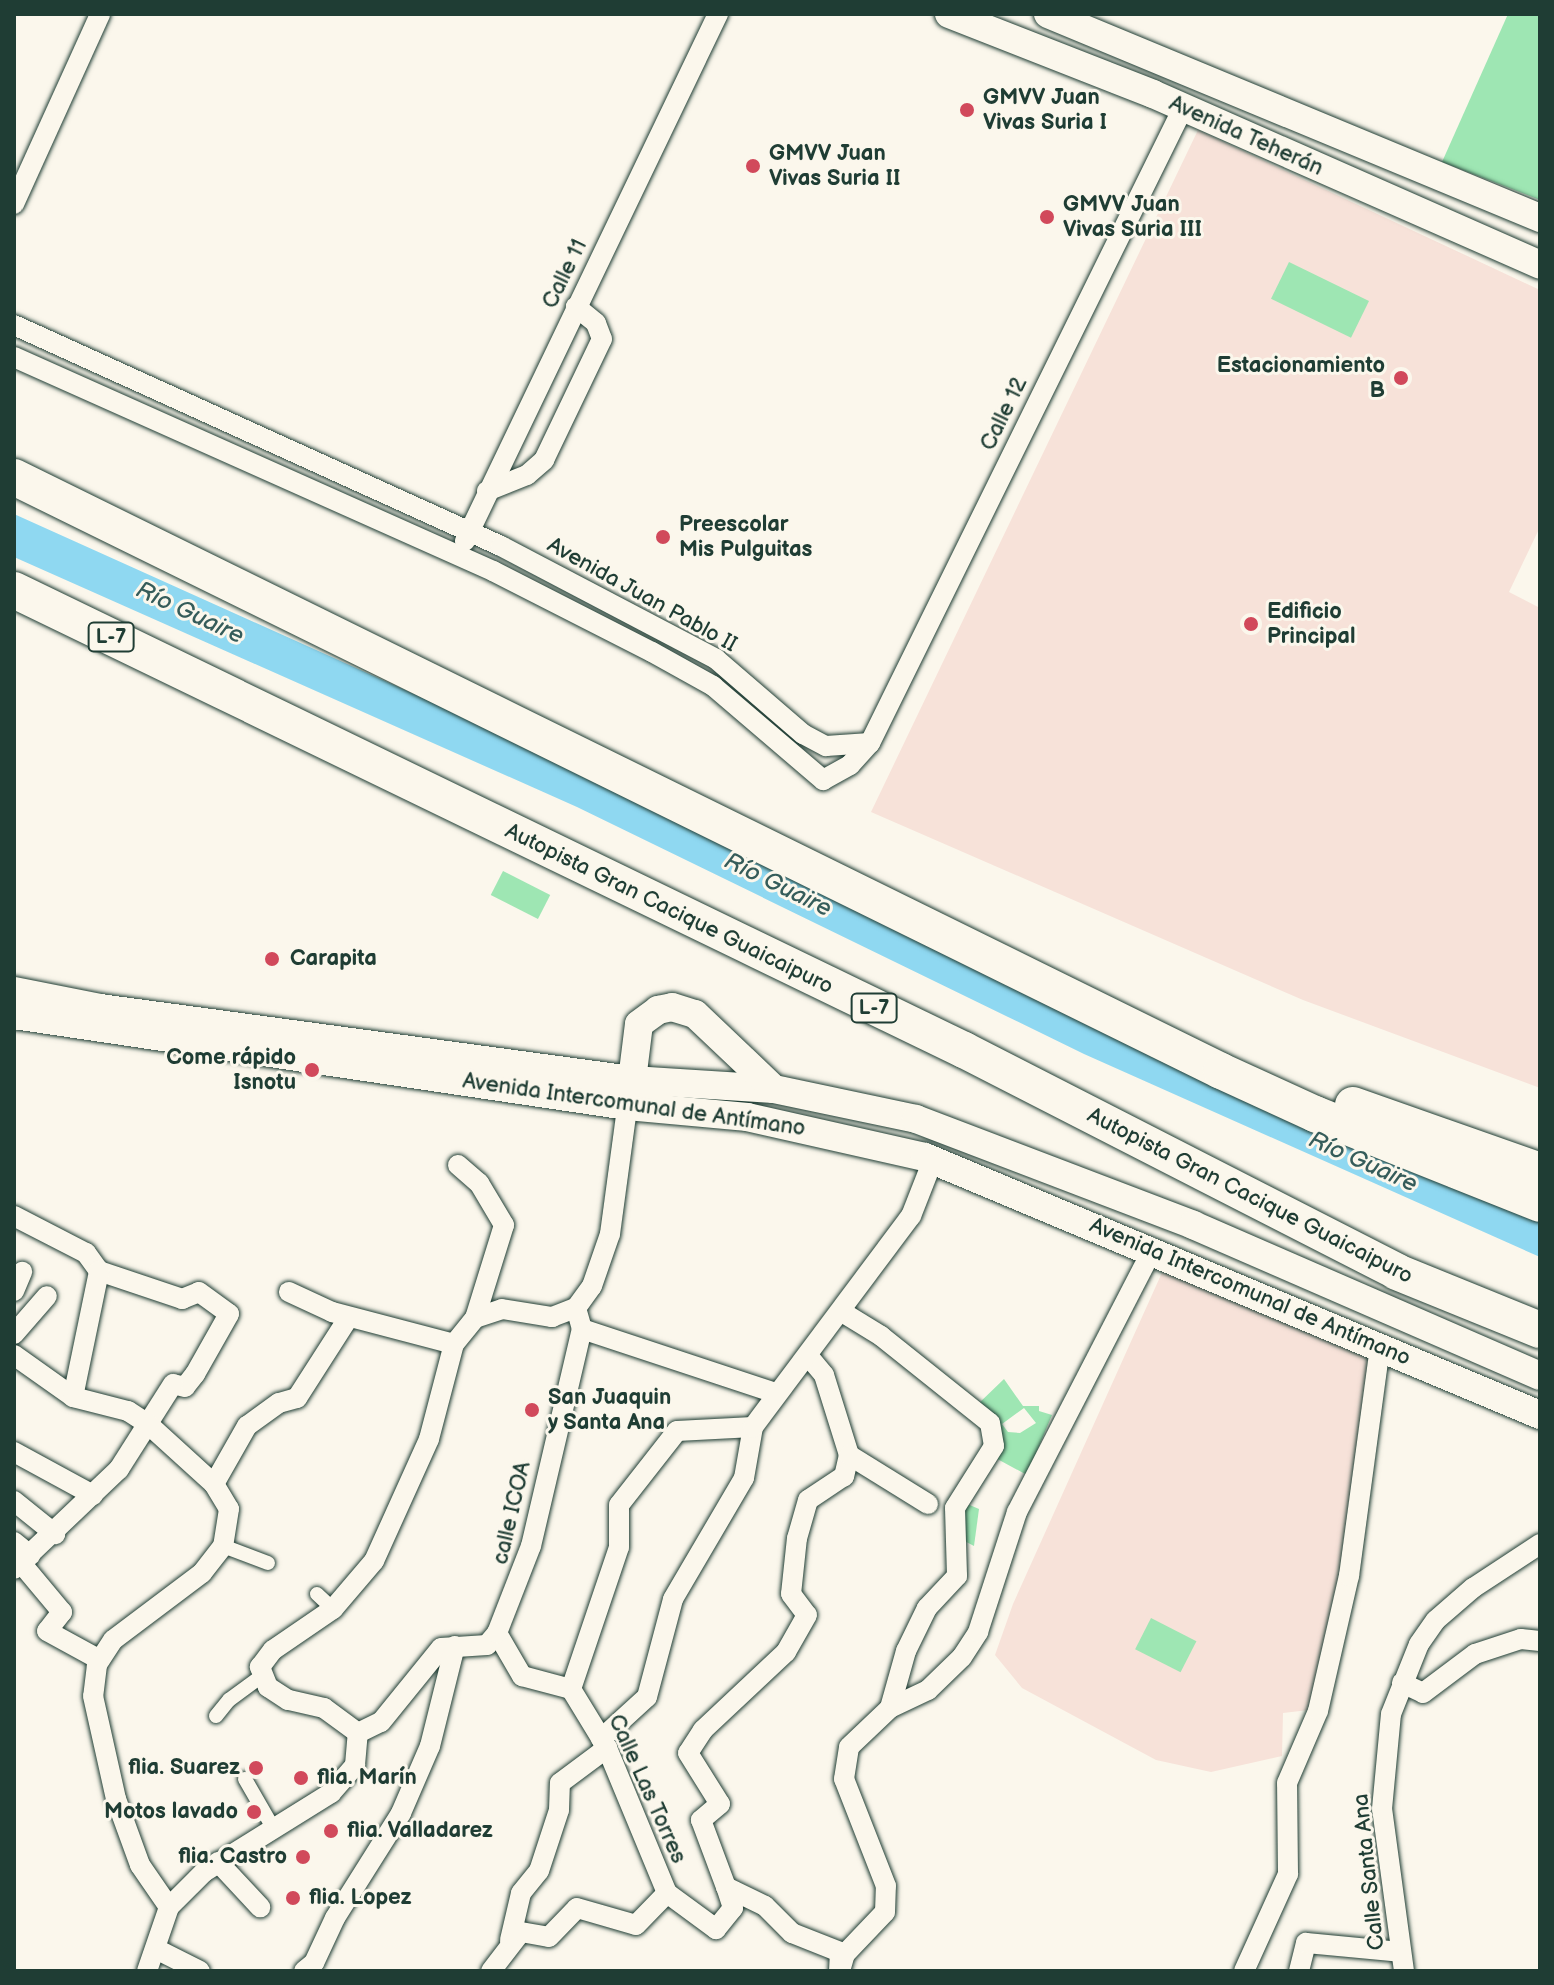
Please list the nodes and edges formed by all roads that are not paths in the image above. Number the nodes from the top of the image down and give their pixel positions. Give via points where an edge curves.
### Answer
1 (100, 14) edge
2 (718, 14) edge
3 (949, 14) edge
4 (1048, 14) edge
5 (1183, 108) junction
6 (14, 204) edge
7 (1540, 218) edge
8 (1540, 265) edge
9 (576, 307) junction
10 (14, 325) edge
11 (14, 357) edge
12 (14, 477) edge
13 (487, 491) junction
14 (470, 530) junction
15 (458, 556) junction
16 (14, 590) edge
17 (870, 743) junction
18 (1019, 973) junction
19 (14, 991) edge
20 (14, 1015) edge
21 (774, 1089) junction
22 (630, 1093) junction
23 (933, 1160) junction
24 (458, 1165) dead end
25 (1540, 1171) edge
26 (1540, 1204) edge
27 (14, 1216) edge
28 (1152, 1250) junction
29 (99, 1271) junction
30 (289, 1292) dead end
31 (47, 1296) dead end
32 (576, 1308) junction
33 (842, 1312) junction
34 (349, 1317) junction
35 (475, 1318) junction
36 (582, 1329) junction
37 (1540, 1330) edge
38 (14, 1334) edge
39 (454, 1344) junction
40 (1380, 1346) junction
41 (14, 1355) edge
42 (809, 1357) junction
43 (1540, 1376) edge
44 (775, 1393) junction
45 (73, 1397) junction
46 (1540, 1415) edge
47 (148, 1424) junction
48 (753, 1427) junction
49 (14, 1452) edge
50 (849, 1455) junction
51 (214, 1484) junction
52 (93, 1495) junction
53 (14, 1501) edge
54 (928, 1504) dead end
55 (55, 1534) junction
56 (1540, 1544) edge
57 (223, 1546) junction
58 (20, 1557) edge
59 (268, 1563) dead end
60 (317, 1594) dead end
61 (333, 1609) junction
62 (497, 1633) junction
63 (1540, 1641) edge
64 (455, 1646) junction
65 (100, 1660) junction
66 (263, 1675) junction
67 (1402, 1683) junction
68 (571, 1689) junction
69 (890, 1708) junction
70 (216, 1716) dead end
71 (358, 1733) junction
72 (604, 1743) junction
73 (245, 1779) dead end
74 (272, 1826) junction
75 (218, 1862) junction
76 (726, 1887) junction
77 (667, 1893) junction
78 (169, 1907) junction
79 (260, 1907) dead end
80 (510, 1940) junction
81 (156, 1949) junction
82 (1402, 1961) edge
83 (147, 1971) edge
84 (200, 1971) edge
85 (304, 1971) edge
86 (491, 1971) edge
87 (840, 1971) edge
88 (1244, 1971) edge
89 (1299, 1971) edge

1 - 6 street
2 - 9 street, Calle 11
3 - 5 main road, Avenida Teherán
4 - 7 main road, Avenida Teherán
5 - 8 main road, Avenida Teherán
5 - 17 street, Calle 12
9 - 13 street, Calle 11
9 - 13 street via 596,323 602,339 544,460 527,475
10 - 14 street, Avenida Juan Pablo II
11 - 15 street, Avenida Juan Pablo II
12 - 18 highway
13 - 14 street, Calle 11
14 - 15 street, Calle 11
14 - 17 street, Avenida Juan Pablo II via 716,659 803,734 826,746
15 - 17 street, Avenida Juan Pablo II via 713,686 823,780 850,765
16 - 37 highway, Autopista Gran Cacique Guaicaipuro / L-7 via 964,1050 1397,1272
18 - 25 highway via 1317,1092
18 - 26 highway via 1315,1114
19 - 22 main road, Avenida Intercomunal de Antímano
20 - 22 main road, Avenida Intercomunal de Antímano
21 - 22 main road, Avenida Intercomunal de Antímano
21 - 22 main road via 695,1014 672,1007 639,1024
21 - 43 main road, Avenida Intercomunal de Antímano via 916,1119 986,1143 1411,1316
22 - 23 main road, Avenida Intercomunal de Antímano
22 - 32 street via 605,1262
23 - 28 main road, Avenida Intercomunal de Antímano
23 - 33 street via 911,1216
24 - 35 street via 479,1183 504,1225
27 - 29 street via 86,1253
28 - 40 main road, Avenida Intercomunal de Antímano
28 - 69 street via 1017,1512 978,1632 947,1675
29 - 45 street
29 - 47 street via 182,1299 199,1292 229,1314 185,1387 173,1384
30 - 34 street
31 - 38 street
32 - 35 street via 552,1317 502,1309
32 - 36 street, calle ICOA
33 - 42 street
33 - 69 street via 881,1336 990,1423 994,1446 955,1508 957,1576 927,1608 906,1651
34 - 39 street
34 - 51 street via 297,1398 279,1403 247,1426
35 - 39 street
36 - 44 street
36 - 62 street, calle ICOA via 531,1546
39 - 61 street via 429,1439 374,1561
40 - 46 main road, Avenida Intercomunal de Antímano
40 - 88 street via 1349,1576 1318,1711 1287,1783 1288,1874
41 - 45 street
42 - 44 street
42 - 50 street via 824,1375
44 - 48 street
45 - 47 street via 128,1411
47 - 51 street
47 - 52 street via 119,1469
48 - 68 street via 677,1431 637,1478 619,1505 619,1547
48 - 72 street via 744,1478 673,1599 647,1697
49 - 52 street
50 - 54 street
50 - 76 street via 844,1476 808,1500 797,1538 791,1594 807,1615 786,1652 703,1730 688,1753 720,1804 701,1820
51 - 57 street via 229,1509
52 - 55 street
53 - 55 street
55 - 58 street
56 - 67 street, Calle Santa Ana via 1473,1588 1436,1620
57 - 59 street
57 - 65 street via 202,1573 113,1640
58 - 65 street via 62,1612 47,1631
60 - 61 street
61 - 66 street via 273,1650 260,1667
62 - 64 street via 487,1645
62 - 68 street via 522,1676
63 - 67 street via 1521,1639 1475,1654 1423,1693
64 - 71 street via 430,1655 381,1722
64 - 85 street via 430,1746 401,1813 335,1918 314,1963
65 - 78 street via 93,1696 116,1799 140,1865
66 - 70 street
66 - 71 street via 278,1694 324,1708
67 - 82 street, Calle Santa Ana via 1391,1714 1382,1809
68 - 72 street, Calle Las Torres
69 - 87 street via 849,1747 844,1779 886,1886 885,1912 845,1954
71 - 74 street via 355,1765 331,1793
72 - 77 street, Calle Las Torres
72 - 80 street via 560,1783 559,1810 539,1871 521,1893
73 - 74 street
74 - 75 street
75 - 78 street
75 - 79 street
76 - 77 street via 733,1908 716,1929
76 - 87 street via 765,1906 792,1933 840,1952
77 - 80 street, Calle Las Torres via 636,1925 577,1908 549,1937 521,1932
78 - 81 street
80 - 86 street
81 - 83 street
81 - 84 street
82 - 89 street via 1306,1943

